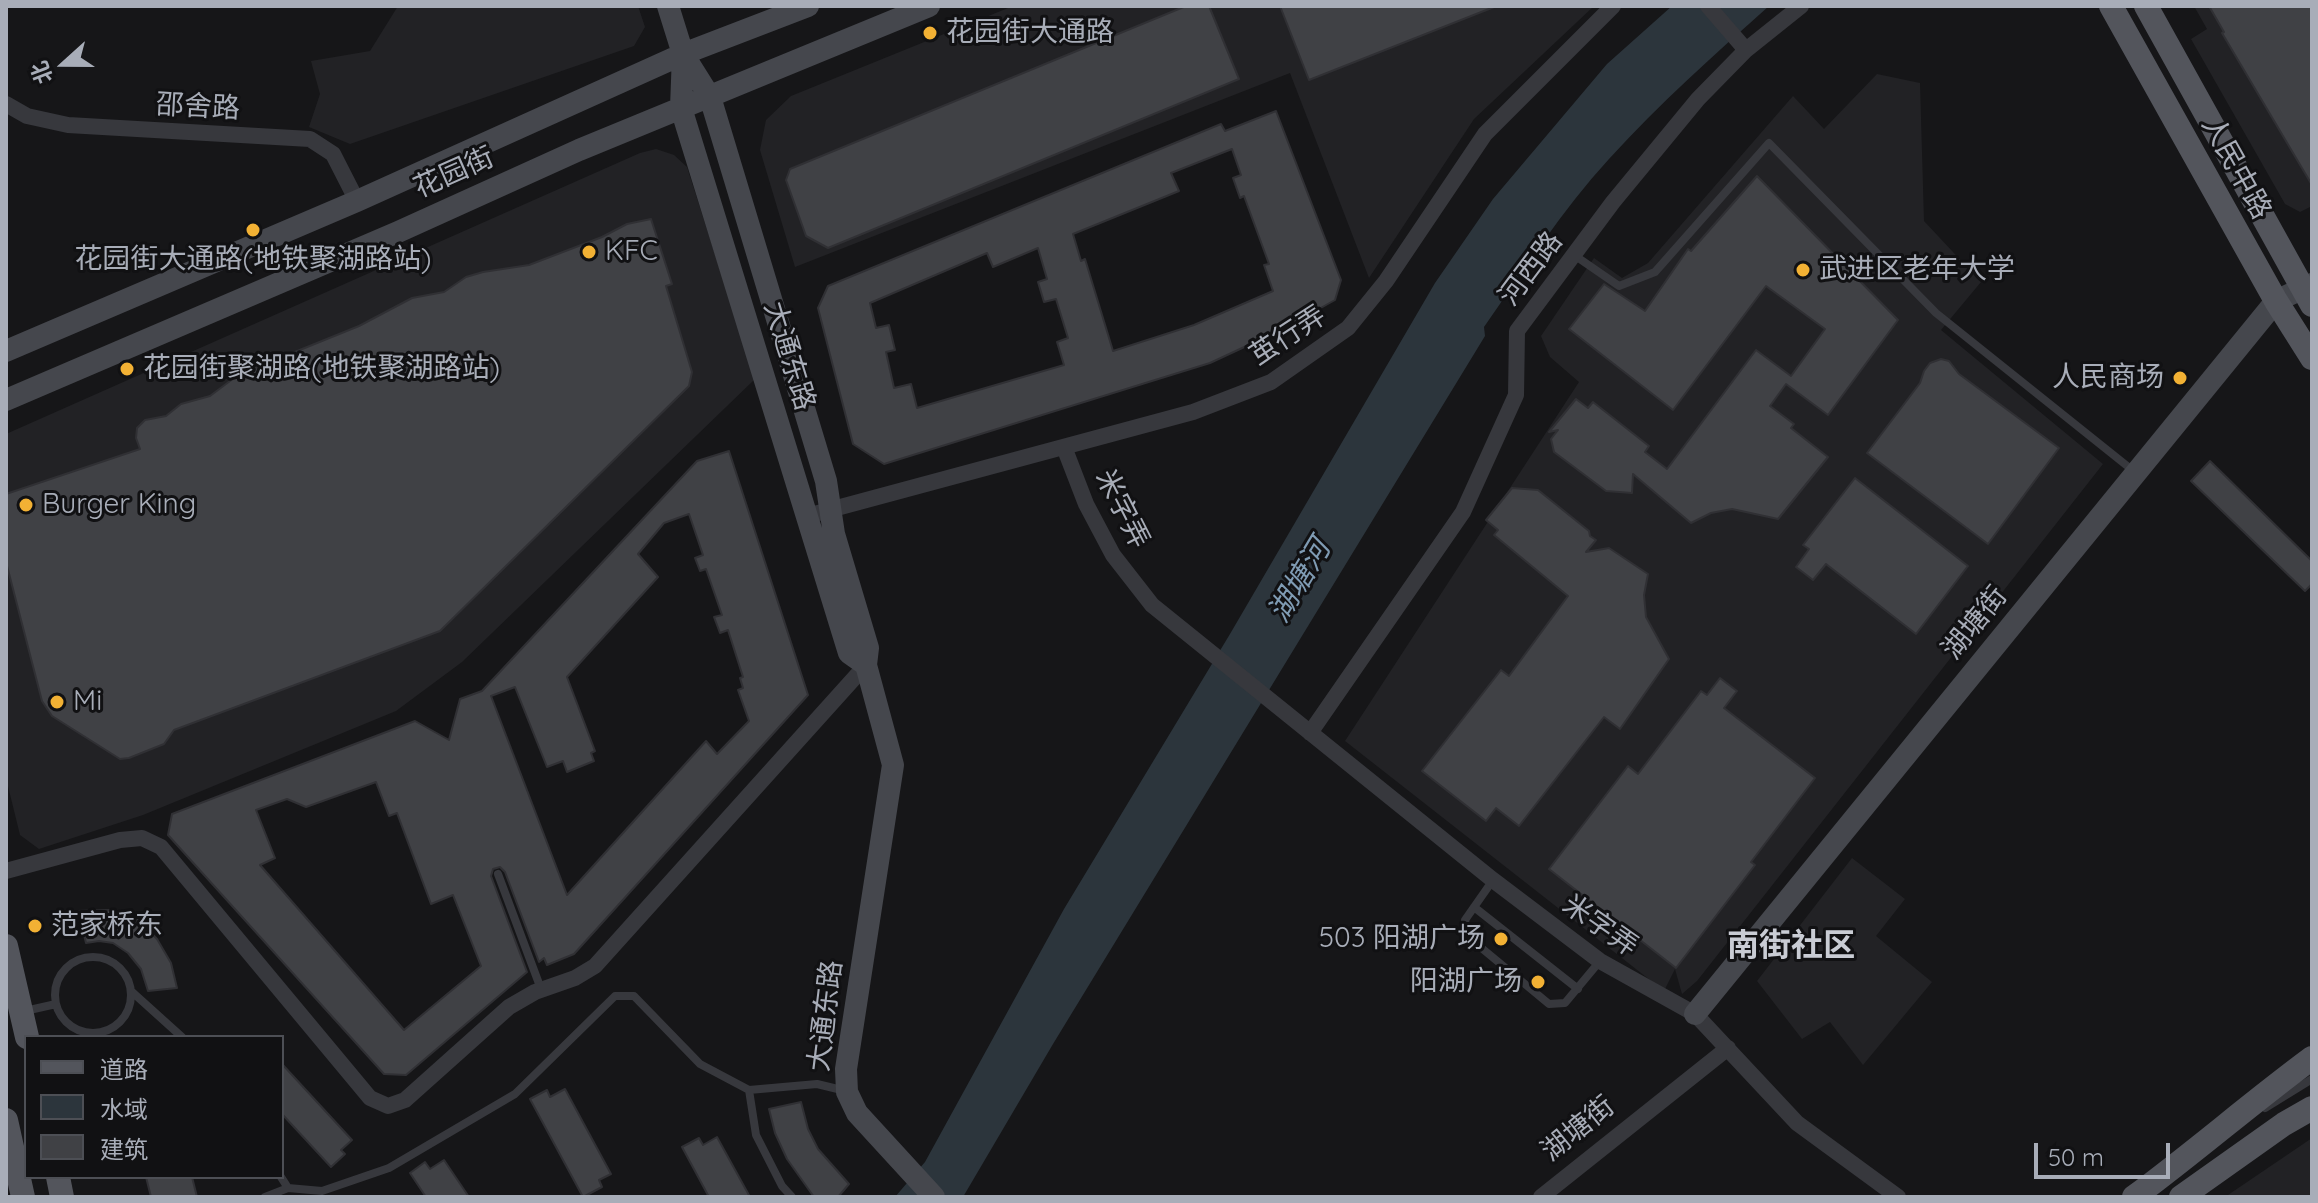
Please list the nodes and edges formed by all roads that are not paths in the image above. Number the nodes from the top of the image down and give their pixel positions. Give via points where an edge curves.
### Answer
1 (668, 6) edge
2 (808, 6) edge
3 (929, 6) edge
4 (1613, 6) edge
5 (1708, 6) edge
6 (1801, 6) edge
7 (2111, 6) edge
8 (2146, 6) edge
9 (1741, 44) junction
10 (683, 54) junction
11 (710, 97) junction
12 (6, 104) edge
13 (681, 108) junction
14 (357, 201) junction
15 (1574, 255) junction
16 (2309, 293) edge
17 (2276, 301) junction
18 (6, 351) edge
19 (2312, 358) edge
20 (6, 400) edge
21 (1064, 447) junction
22 (2136, 473) junction
23 (830, 508) junction
24 (807, 516) junction
25 (866, 665) junction
26 (1310, 733) junction
27 (6, 871) edge
28 (498, 874) dead end
29 (1493, 880) junction
30 (1474, 907) junction
31 (6, 946) edge
32 (1600, 961) junction
33 (1578, 989) junction
34 (541, 990) junction
35 (131, 991) junction
36 (56, 1004) junction
37 (21, 1012) junction
38 (1695, 1014) junction
39 (27, 1035) edge
40 (180, 1035) edge
41 (1728, 1048) junction
42 (2312, 1058) edge
43 (2312, 1079) edge
44 (749, 1090) junction
45 (847, 1092) junction
46 (2312, 1108) edge
47 (6, 1120) edge
48 (2203, 1146) junction
49 (282, 1179) edge
50 (288, 1188) junction
51 (23, 1197) edge
52 (265, 1197) edge
53 (792, 1197) edge
54 (934, 1197) edge
55 (1541, 1197) edge
56 (1898, 1197) edge
57 (2134, 1197) edge
58 (2181, 1197) edge

1 - 10 street, 大通东路
2 - 10 street, 花园街
3 - 11 street, 花园街
4 - 21 street, 茧行弄 via 1485,134 1348,328 1271,382 1193,412
5 - 9 street
6 - 9 street, 河西路
7 - 17 main road, 人民中路
8 - 16 main road, 人民中路
9 - 15 street, 河西路
10 - 11 street, 大通东路
10 - 13 street, 大通东路
10 - 14 street, 花园街
11 - 13 street, 花园街
11 - 23 street, 大通东路
12 - 14 street, 邵舍路 via 27,116 68,125 310,139 333,154
13 - 20 street, 花园街
13 - 24 street, 大通东路
14 - 18 street, 花园街
15 - 22 lane via 1619,286 1655,272 1769,143 1936,313
15 - 26 street, 河西路 via 1517,331 1516,395 1463,512
16 - 17 street, 湖塘街
17 - 19 main road, 人民中路
17 - 22 street, 湖塘街
21 - 23 street, 茧行弄
21 - 26 street, 米字弄 via 1113,555 1152,605
22 - 38 street, 湖塘街
23 - 24 street, 茧行弄
23 - 25 street, 大通东路 via 868,648
24 - 25 street, 大通东路 via 849,653
25 - 34 street via 595,966
25 - 45 street, 大通东路 via 893,765 846,1069
26 - 29 street, 米字弄
27 - 34 street via 120,840 142,838 161,847 370,1098 388,1106 405,1100 509,1007
28 - 34 lane
29 - 30 lane
29 - 32 street, 米字弄
30 - 33 lane
30 - 33 lane via 1465,920 1467,936 1549,1004 1565,1003
31 - 37 main road
32 - 33 lane
32 - 38 street, 米字弄
35 - 36 lane via 125,1015 106,1031 81,1031 61,1016
35 - 36 lane via 121,968 86,957 65,969
35 - 40 lane
36 - 37 lane
37 - 39 main road
38 - 41 street, 米字弄
41 - 55 street, 湖塘街
41 - 56 street, 米字弄 via 1797,1123
42 - 48 main road
43 - 48 lane
44 - 45 lane via 817,1084
44 - 50 lane via 700,1064 634,996 615,996 515,1094 389,1168 322,1191
44 - 53 lane via 756,1135
45 - 54 street via 857,1113
46 - 58 main road
47 - 51 main road
48 - 57 main road
49 - 50 lane
50 - 52 lane

